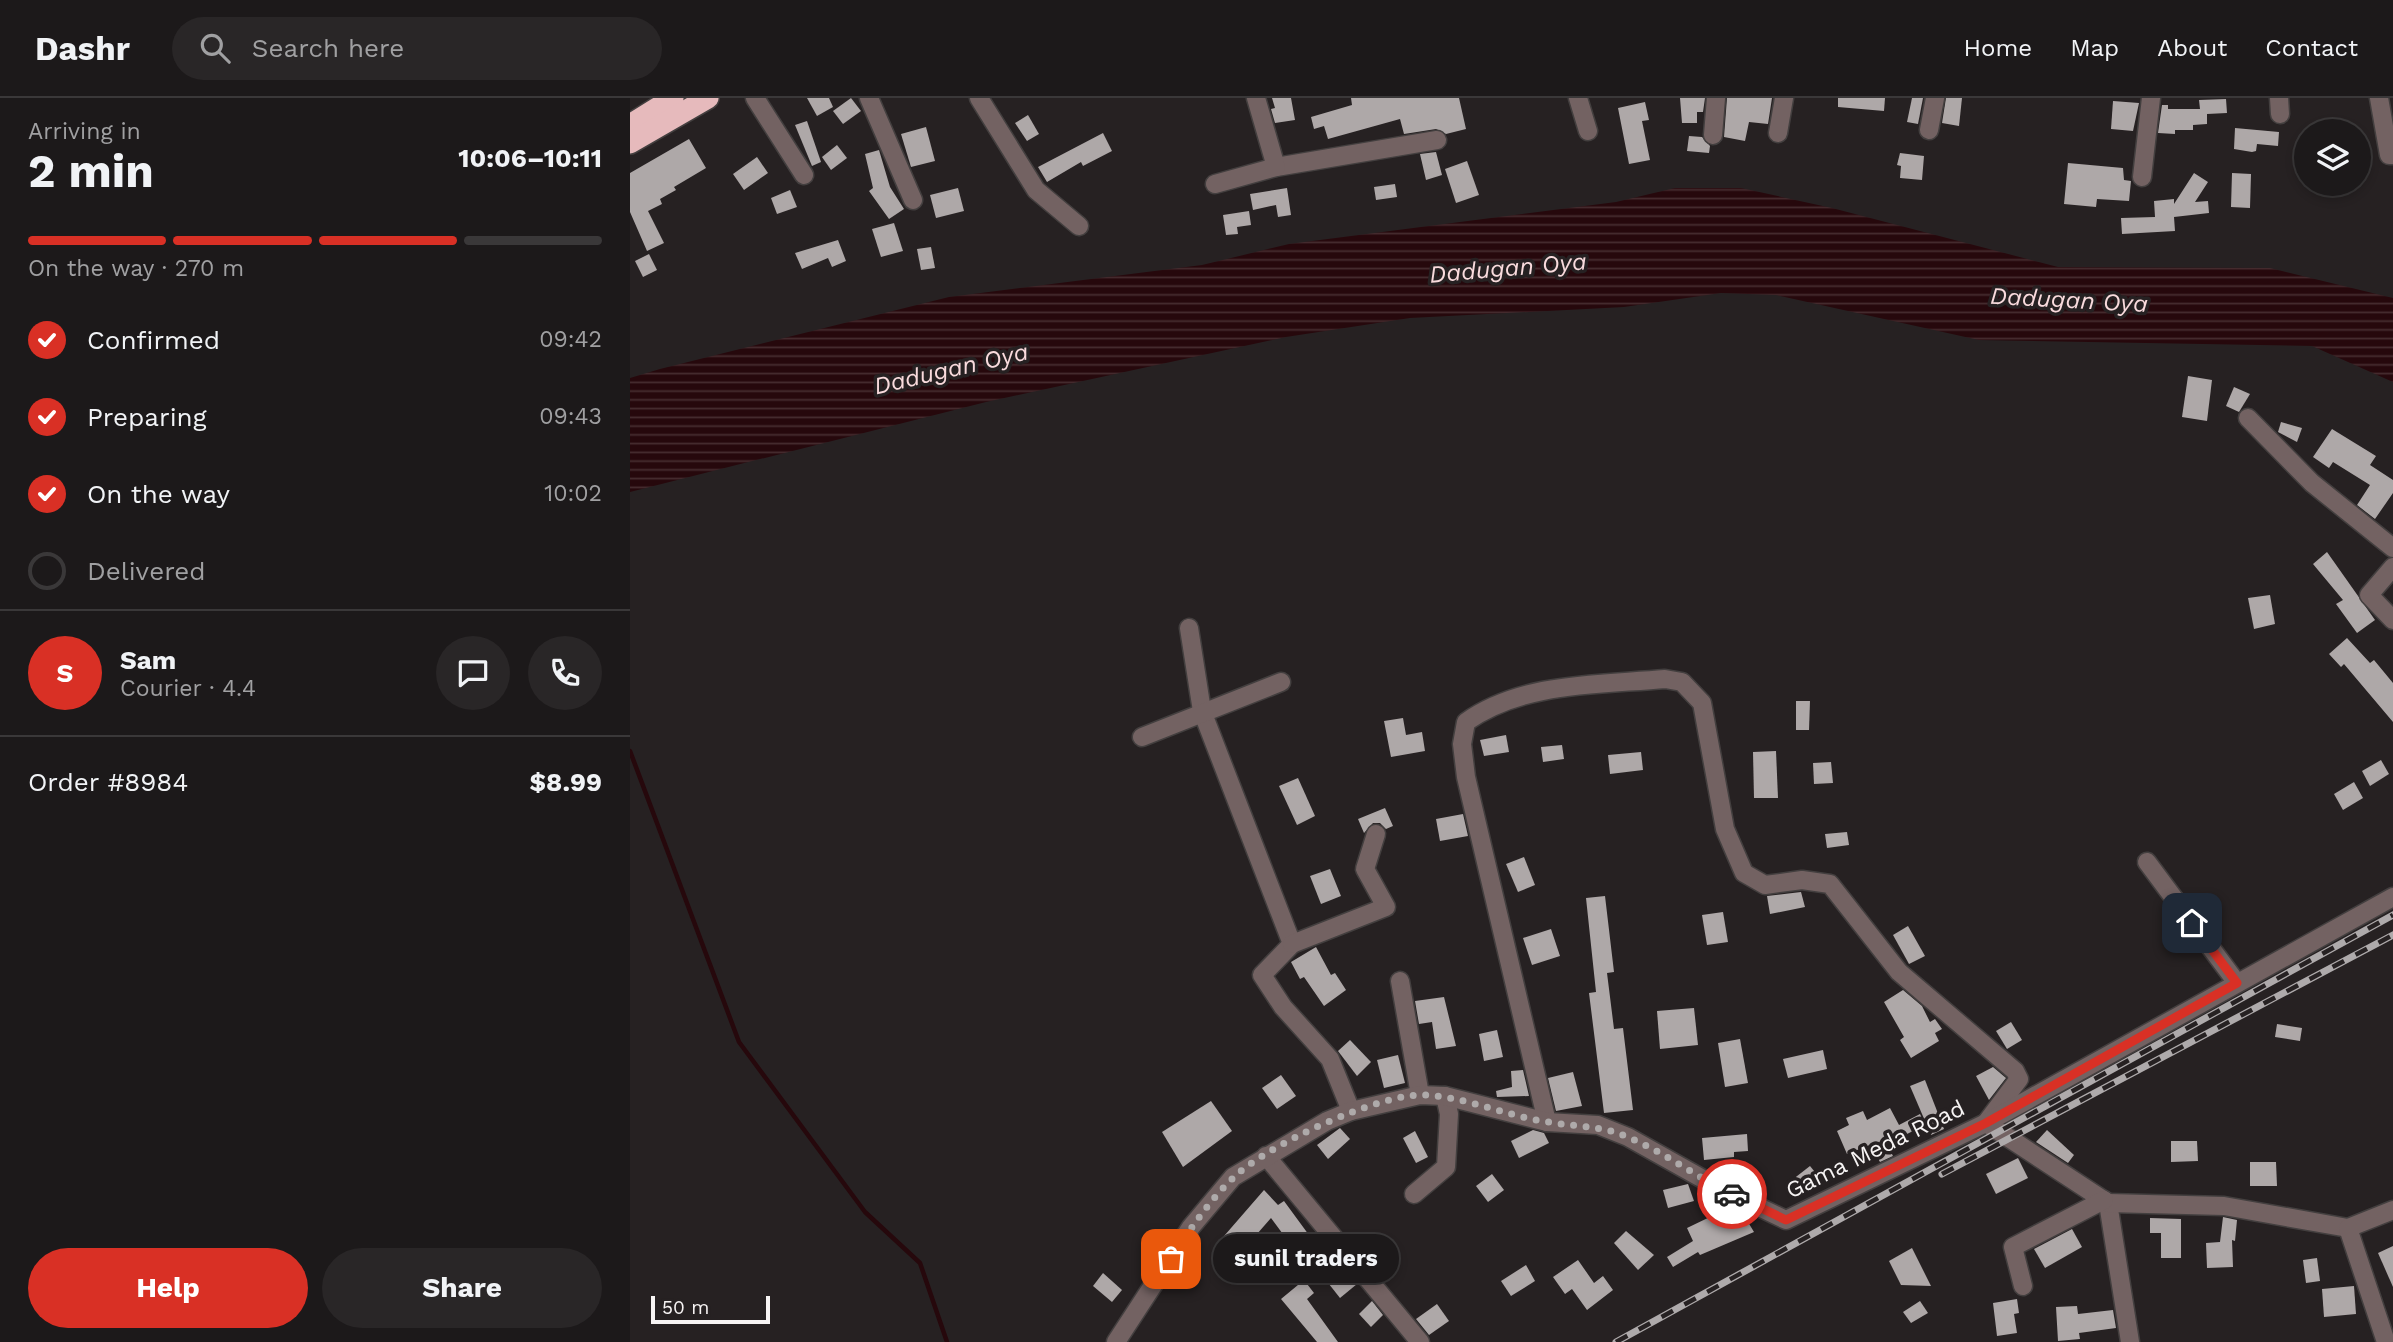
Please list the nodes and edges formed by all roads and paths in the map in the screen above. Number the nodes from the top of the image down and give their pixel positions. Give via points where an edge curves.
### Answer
1 (673, 98) edge
2 (708, 98) edge
3 (755, 98) edge
4 (869, 98) edge
5 (979, 98) edge
6 (1256, 98) edge
7 (1578, 98) edge
8 (1716, 98) edge
9 (1784, 98) edge
10 (1935, 98) edge
11 (2151, 98) edge
12 (2379, 98) edge
13 (630, 125) edge
14 (1929, 130) dead end
15 (1588, 131) dead end
16 (1779, 133) dead end
17 (1713, 135) dead end
18 (1437, 140) dead end
19 (630, 143) edge
20 (2393, 155) edge
21 (1276, 167) junction
22 (804, 175) dead end
23 (2143, 177) dead end
24 (1215, 184) dead end
25 (913, 200) dead end
26 (1079, 226) dead end
27 (2248, 418) dead end
28 (2393, 548) edge
29 (2393, 567) edge
30 (2393, 620) edge
31 (1189, 628) dead end
32 (1281, 682) dead end
33 (1203, 713) junction
34 (1142, 737) dead end
35 (1376, 834) dead end
36 (2147, 862) dead end
37 (2393, 897) edge
38 (1292, 944) junction
39 (1400, 981) dead end
40 (2237, 983) junction
41 (1420, 1094) junction
42 (1445, 1096) junction
43 (1351, 1111) junction
44 (1547, 1122) junction
45 (1986, 1123) junction
46 (1266, 1156) junction
47 (1414, 1194) dead end
48 (2106, 1201) junction
49 (2393, 1210) edge
50 (2348, 1228) junction
51 (2023, 1286) dead end
52 (1116, 1342) edge
53 (1420, 1342) edge
54 (2130, 1342) edge
55 (2386, 1342) edge

1 - 13 highway
2 - 19 highway
3 - 22 street
4 - 25 street
5 - 26 street via 1036,190
6 - 21 street
7 - 15 street
8 - 17 street
9 - 16 street
10 - 14 street
11 - 23 street
12 - 20 street via 2389,155
18 - 21 street
21 - 24 street
27 - 28 street via 2312,483
29 - 30 street via 2369,595
31 - 33 street
32 - 33 street
33 - 34 street
33 - 38 street
35 - 38 street via 1366,869 1386,907
36 - 40 street
37 - 40 street, Gama Meda Road
38 - 43 street via 1262,975 1283,1007 1330,1059
39 - 41 street
40 - 45 street, Gama Meda Road
41 - 42 street, Gama Meda Road
41 - 43 street, Gama Meda Road
42 - 44 street, Gama Meda Road
42 - 47 street via 1449,1114 1446,1167
43 - 46 street, Gama Meda Road
44 - 45 street, Gama Meda Road via 1598,1125 1628,1137 1786,1220
44 - 45 street via 1466,777 1462,744 1466,722 1490,705 1549,690 1665,679 1682,682 1702,703 1726,829 1744,873 1765,885 1802,880 1830,884 1899,972 2015,1071 2019,1079
45 - 48 street
46 - 52 street, Gama Meda Road via 1233,1177 1191,1227
46 - 53 street
48 - 50 street via 2224,1206
48 - 51 street via 2013,1247
48 - 54 street
49 - 50 street
50 - 55 street

